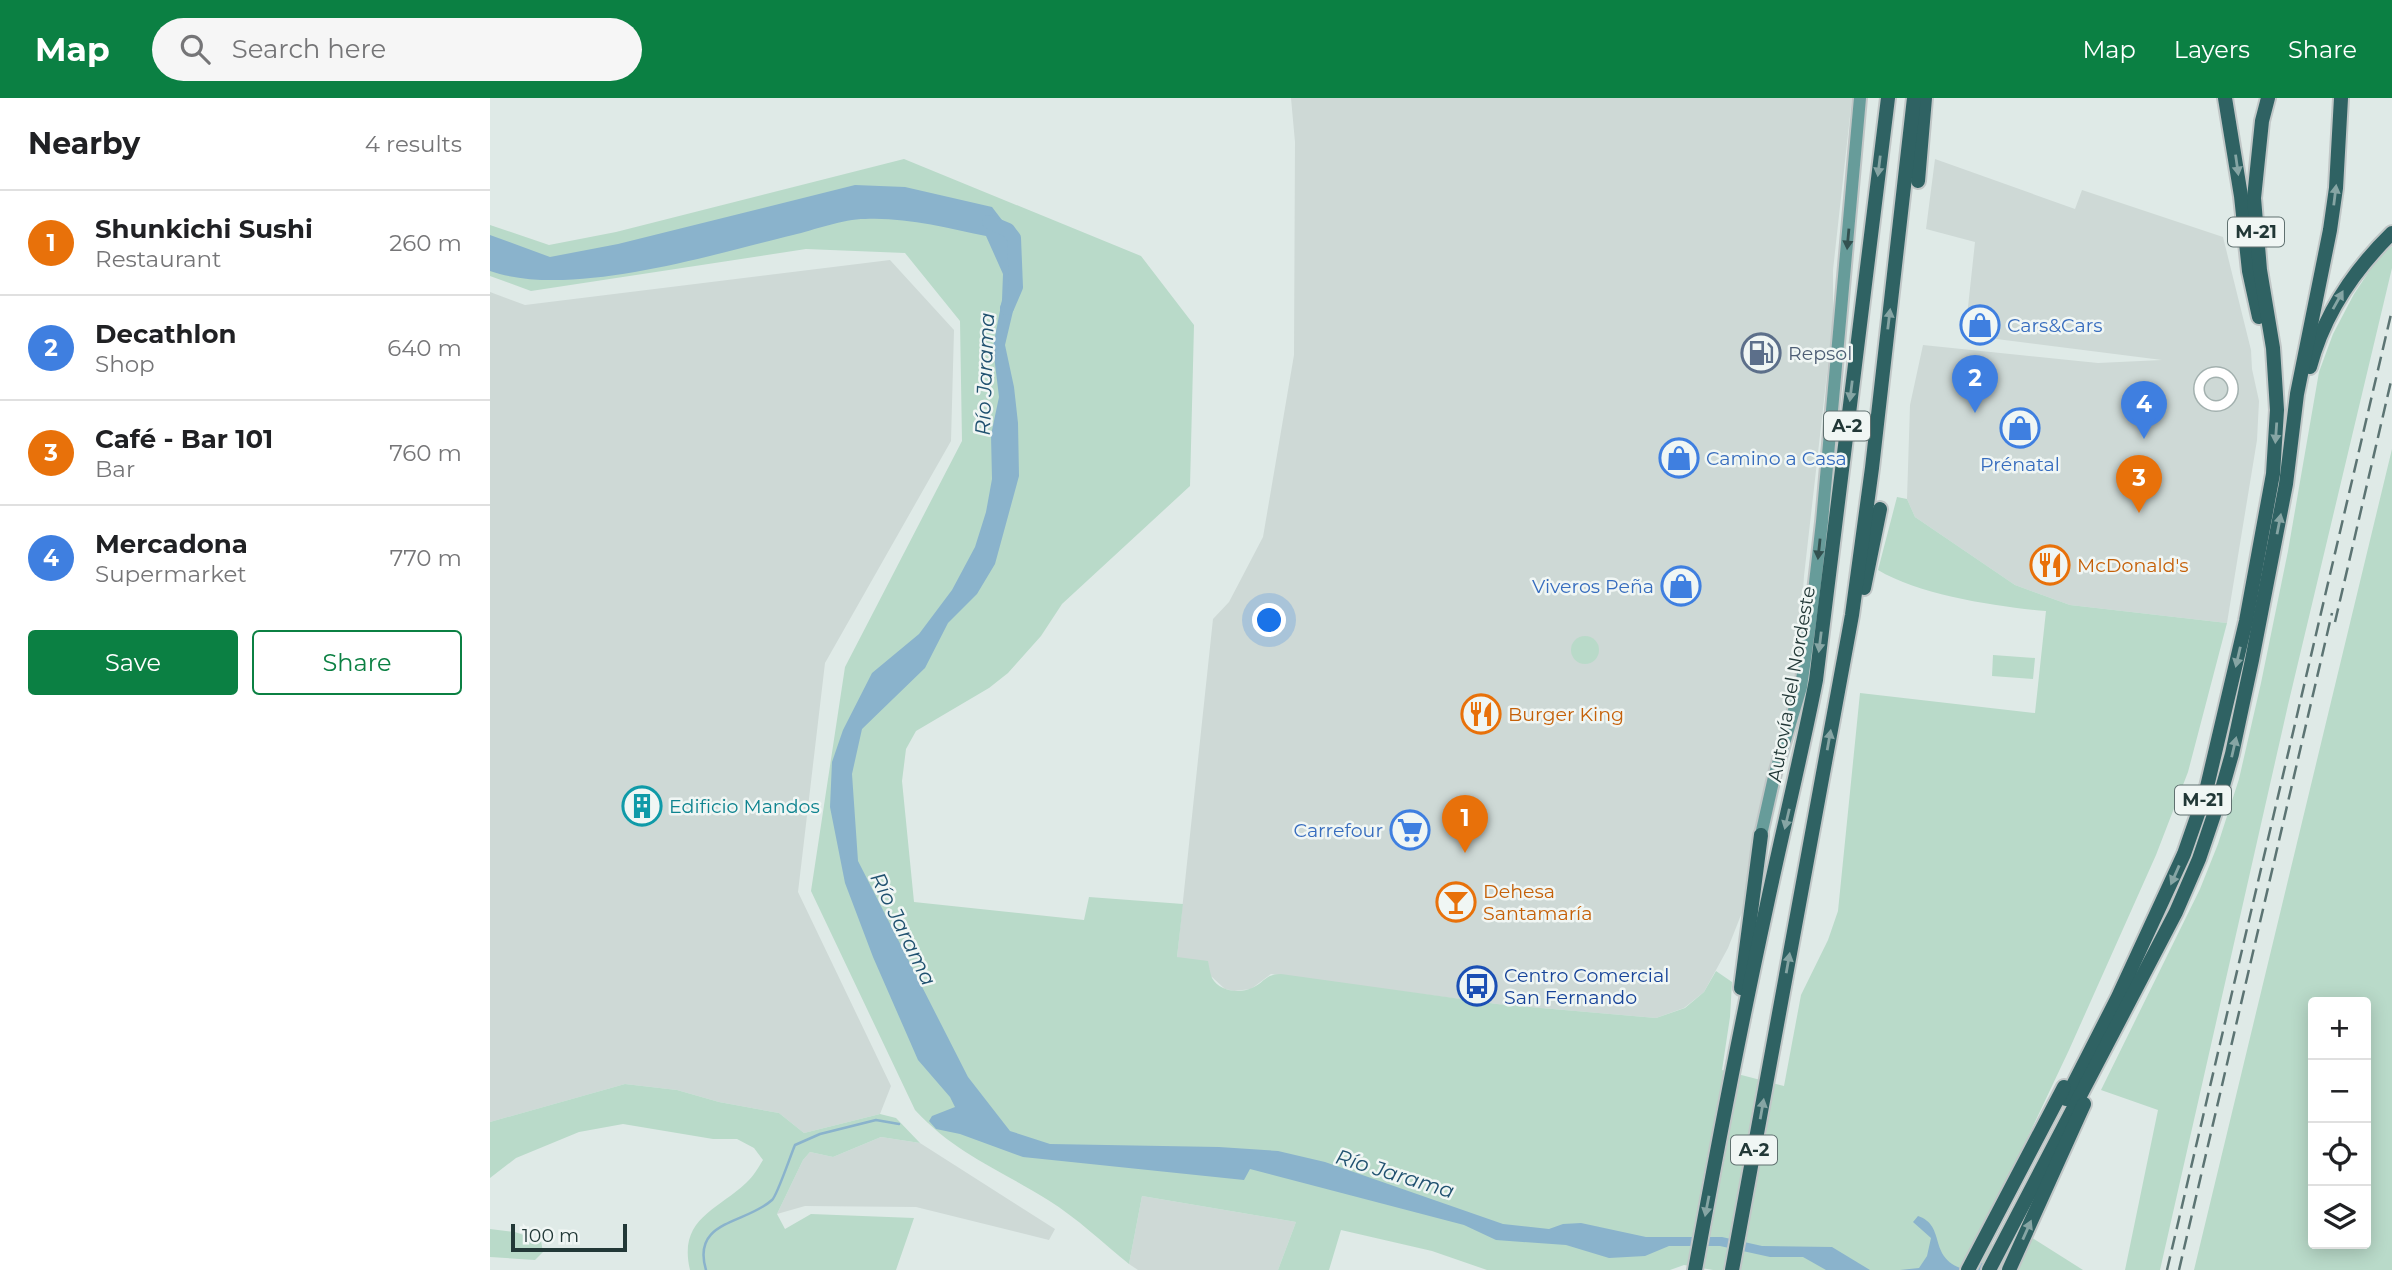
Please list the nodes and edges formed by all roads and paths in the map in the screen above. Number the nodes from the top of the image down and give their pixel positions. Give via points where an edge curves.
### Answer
1 (1860, 98) edge
2 (1888, 98) edge
3 (1914, 98) edge
4 (1925, 98) edge
5 (2225, 98) edge
6 (2268, 98) edge
7 (2341, 98) edge
8 (1918, 181) dead end
9 (2392, 233) edge
10 (2273, 365) junction
11 (2218, 407) joint
12 (2292, 445) junction
13 (1880, 509) dead end
14 (1852, 615) junction
15 (1761, 835) joint
16 (2146, 969) junction
17 (1738, 1041) junction
18 (2015, 1199) junction
19 (1741, 1224) junction
20 (1695, 1270) edge
21 (1732, 1270) edge
22 (1740, 1270) edge
23 (1968, 1270) edge
24 (1979, 1270) edge
25 (1989, 1270) edge
26 (2009, 1270) edge

1 -> 15 main road via 1812,609 1801,687
2 -> 17 highway, Autovía del Nordeste / A-2 via 1816,680
14 -> 3 highway, A-2
4 - 8 highway
5 -> 10 highway via 2249,271
6 - 10 highway, M-21 via 2254,198
12 -> 7 highway, M-21 via 2297,394 2334,199
12 -> 9 highway, M-21 via 2323,330 2350,280
10 -> 18 highway, M-21 via 2277,410 2273,474 2246,621 2206,791 2185,853
11 - 11 street via 2229,401 2232,384 2227,376 2211,372 2201,379 2198,391 2207,405
16 -> 12 highway, M-21 via 2199,859 2225,779
13 - 14 highway via 1863,590
19 -> 14 highway, A-2
15 - 17 highway via 1739,997
16 - 18 highway, M-21
26 -> 16 highway
17 -> 20 highway, Autovía del Nordeste / A-2
18 - 23 highway
18 - 24 highway, M-21
18 - 25 highway, M-21
19 - 21 highway, A-2
19 - 22 highway

